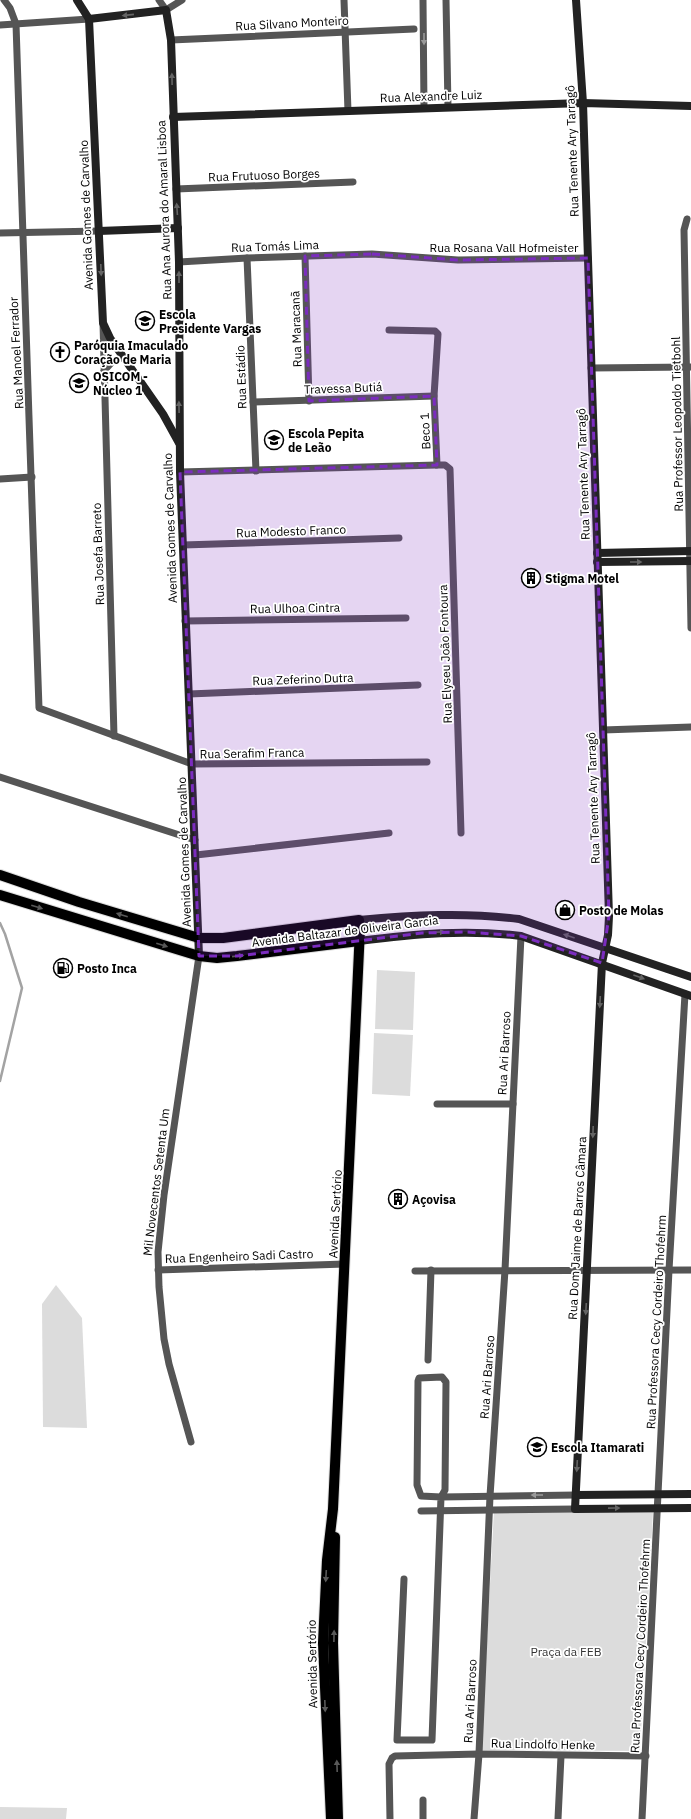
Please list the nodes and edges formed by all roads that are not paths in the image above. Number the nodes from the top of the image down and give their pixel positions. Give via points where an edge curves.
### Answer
1 (4, 0) edge
2 (77, 0) edge
3 (159, 0) edge
4 (182, 0) edge
5 (344, 0) edge
6 (424, 0) edge
7 (446, 0) edge
8 (576, 0) edge
9 (166, 10) junction
10 (89, 19) junction
11 (0, 24) edge
12 (16, 24) junction
13 (414, 29) dead end
14 (344, 32) junction
15 (171, 40) junction
16 (582, 103) junction
17 (691, 106) edge
18 (424, 108) junction
19 (448, 108) junction
20 (348, 111) junction
21 (173, 117) junction
22 (353, 182) dead end
23 (176, 189) junction
24 (687, 219) dead end
25 (178, 228) junction
26 (100, 231) junction
27 (21, 232) junction
28 (0, 233) edge
29 (372, 254) joint
30 (305, 256) junction
31 (247, 258) junction
32 (588, 258) junction
33 (179, 262) junction
34 (103, 323) junction
35 (389, 330) dead end
36 (123, 357) junction
37 (591, 368) junction
38 (689, 368) edge
39 (104, 371) junction
40 (434, 396) junction
41 (309, 401) junction
42 (253, 402) junction
43 (180, 446) junction
44 (437, 465) junction
45 (256, 471) junction
46 (180, 472) junction
47 (32, 477) junction
48 (0, 479) edge
49 (399, 538) dead end
50 (183, 545) junction
51 (690, 552) edge
52 (597, 553) junction
53 (690, 561) edge
54 (597, 562) junction
55 (406, 618) dead end
56 (185, 621) junction
57 (691, 628) edge
58 (418, 685) dead end
59 (188, 694) junction
60 (38, 708) joint
61 (691, 727) edge
62 (603, 730) junction
63 (114, 736) junction
64 (427, 762) dead end
65 (192, 764) junction
66 (0, 777) edge
67 (389, 833) dead end
68 (462, 833) dead end
69 (195, 840) junction
70 (196, 856) junction
71 (0, 874) edge
72 (0, 895) edge
73 (359, 920) junction
74 (521, 936) junction
75 (199, 938) junction
76 (359, 941) junction
77 (606, 948) junction
78 (199, 956) junction
79 (602, 963) junction
80 (691, 977) edge
81 (688, 995) edge
82 (437, 1104) dead end
83 (513, 1104) junction
84 (345, 1264) junction
85 (158, 1270) junction
86 (431, 1270) junction
87 (505, 1270) junction
88 (588, 1270) junction
89 (669, 1270) junction
90 (691, 1270) edge
91 (415, 1271) dead end
92 (428, 1360) dead end
93 (191, 1442) dead end
94 (659, 1494) junction
95 (691, 1494) edge
96 (576, 1495) junction
97 (490, 1496) junction
98 (441, 1497) junction
99 (658, 1508) junction
100 (691, 1508) edge
101 (333, 1509) junction
102 (575, 1509) junction
103 (441, 1510) junction
104 (490, 1510) junction
105 (421, 1511) dead end
106 (404, 1579) dead end
107 (479, 1754) junction
108 (562, 1756) junction
109 (646, 1756) junction
110 (423, 1800) dead end
111 (390, 1815) edge
112 (331, 1819) edge
113 (338, 1819) edge
114 (397, 1819) edge
115 (423, 1819) edge
116 (474, 1819) edge
117 (558, 1819) edge
118 (642, 1819) edge

1 - 12 street, Rua Manoel Ferrador
2 - 10 street, Avenida Gomes de Carvalho
3 - 9 street, Rua Ana Aurora do Amaral Lisboa
4 - 9 street
5 - 14 street
6 -> 18 street
7 - 19 street
8 - 16 street, Rua Tenente Ary Tarragô
9 -> 10 street
9 - 15 street, Rua Ana Aurora do Amaral Lisboa
10 - 12 street
10 - 26 street, Avenida Gomes de Carvalho
11 - 12 street
12 - 27 street, Rua Manoel Ferrador
13 - 14 street, Rua Silvano Monteiro
14 - 15 street, Rua Silvano Monteiro
14 - 20 street
21 -> 15 street, Rua Ana Aurora do Amaral Lisboa
16 - 17 street, Rua Alexandre Luiz
16 - 19 street, Rua Alexandre Luiz
16 - 32 street, Rua Tenente Ary Tarragô
18 - 19 street, Rua Alexandre Luiz
18 - 20 street, Rua Alexandre Luiz
20 - 21 street, Rua Alexandre Luiz
21 - 23 street, Rua Ana Aurora do Amaral Lisboa
22 - 23 street, Rua Frutuoso Borges
25 -> 23 street, Rua Ana Aurora do Amaral Lisboa
24 - 38 street, Rua Professor Leopoldo Tietbohl via 684,230
25 - 26 street
25 - 33 street, Rua Ana Aurora do Amaral Lisboa
26 - 27 street
26 -> 34 street, Avenida Gomes de Carvalho
27 - 28 street
27 - 47 street, Rua Manoel Ferrador
29 - 30 street, Rua Tomás Lima
29 - 32 street, Rua Rosana Vall Hofmeister via 458,260
30 - 31 street, Rua Tomás Lima
30 - 41 street, Rua Maracanã
31 - 33 street, Rua Tomás Lima
31 - 42 street, Rua Estádio
32 - 37 street, Rua Tenente Ary Tarragô
43 -> 33 street, Rua Ana Aurora do Amaral Lisboa
34 - 36 street, Avenida Gomes de Carvalho
34 - 39 street, Rua Josefa Barreto
35 - 40 street, Beco 1 via 437,332
36 - 39 street via 112,361
36 - 43 street, Avenida Gomes de Carvalho via 163,414
37 - 38 street
37 - 52 street, Rua Tenente Ary Tarragô
38 - 51 street, Rua Professor Leopoldo Tietbohl
39 - 63 street, Rua Josefa Barreto
40 - 41 street, Travessa Butiá
40 - 44 street, Beco 1
41 - 42 street, Travessa Butiá
42 - 45 street, Rua Estádio
43 - 46 street, Avenida Gomes de Carvalho
44 - 45 street
44 - 68 street, Rua Elyseu João Fontoura via 448,467 451,475
45 - 46 street
46 - 50 street, Avenida Gomes de Carvalho
47 - 48 street
47 - 60 street, Rua Manoel Ferrador
49 - 50 street, Rua Modesto Franco
50 - 56 street, Avenida Gomes de Carvalho
51 - 52 street
51 - 53 street, Rua Professor Leopoldo Tietbohl
52 - 54 street, Rua Tenente Ary Tarragô
54 -> 53 street
53 - 57 street, Rua Professor Leopoldo Tietbohl
54 - 62 street, Rua Tenente Ary Tarragô
55 - 56 street, Rua Ulhoa Cintra
56 - 59 street, Avenida Gomes de Carvalho
58 - 59 street, Rua Zeferino Dutra
59 - 65 street, Avenida Gomes de Carvalho
60 - 63 street, Rua Serafim Franca
61 - 62 street
62 - 77 street, Rua Tenente Ary Tarragô via 609,916
63 - 65 street, Rua Serafim Franca
64 - 65 street, Rua Serafim Franca
65 - 69 street, Avenida Gomes de Carvalho
66 - 69 street
67 - 70 street
69 - 70 street, Avenida Gomes de Carvalho
70 - 75 street, Avenida Gomes de Carvalho
75 -> 71 main road, Avenida Baltazar de Oliveira Garcia via 80,902
72 -> 78 main road, Avenida Baltazar de Oliveira Garcia
73 - 75 main road, Avenida Baltazar de Oliveira Garcia via 223,938
73 - 76 main road, Avenida Sertório
77 -> 73 street, Avenida Baltazar de Oliveira Garcia via 519,919 490,915 420,914
76 -> 74 street, Avenida Baltazar de Oliveira Garcia via 438,932
74 - 79 street, Avenida Baltazar de Oliveira Garcia
74 - 83 street, Rua Ari Barroso
75 - 78 street
78 -> 76 main road, Avenida Baltazar de Oliveira Garcia via 217,958
76 - 84 main road, Avenida Sertório
77 - 79 street, Rua Dom Jaime de Barros Câmara
77 - 80 street, Avenida Baltazar de Oliveira Garcia
78 - 85 street, Mil Novecentos Setenta Um via 159,1232
79 -> 81 street, Avenida Baltazar de Oliveira Garcia
79 -> 88 street, Rua Dom Jaime de Barros Câmara
81 - 89 street, Rua Professora Cecy Cordeiro Thofehrm
82 - 83 street
83 - 87 street, Rua Ari Barroso
84 - 85 street, Rua Engenheiro Sadi Castro
84 - 101 main road, Avenida Sertório
85 - 93 street, Mil Novecentos Setenta Um via 164,1339
86 - 87 street
86 - 91 street
86 - 92 street
87 - 88 street
87 - 97 street, Rua Ari Barroso
88 - 89 street
88 -> 96 street, Rua Dom Jaime de Barros Câmara
89 - 90 street
89 - 94 street, Rua Professora Cecy Cordeiro Thofehrm
94 - 95 street
94 - 96 street
94 - 99 street, Rua Professora Cecy Cordeiro Thofehrm
96 -> 97 street
96 - 102 street, Rua Dom Jaime de Barros Câmara
97 - 98 street
97 - 104 street, Rua Ari Barroso
98 - 98 street via 421,1496 417,1490 418,1381 422,1377 442,1377 446,1382 445,1490
98 - 103 street
99 - 100 street
102 -> 99 street
99 - 109 street, Rua Professora Cecy Cordeiro Thofehrm
101 -> 112 main road, Avenida Sertório via 327,1560 323,1643
113 -> 101 main road, Avenida Sertório via 334,1651 336,1535
102 - 104 street
103 - 104 street
103 - 105 street
103 - 106 street via 432,1740 397,1740
104 - 107 street, Rua Ari Barroso
107 - 108 street, Rua Lindolfo Henke
107 - 111 street, Rua Lindolfo Henke via 392,1758
107 - 116 street, Rua Ari Barroso
108 - 109 street, Rua Lindolfo Henke
108 - 117 street
109 - 118 street, Rua Professora Cecy Cordeiro Thofehrm
110 - 115 street
111 - 114 street

